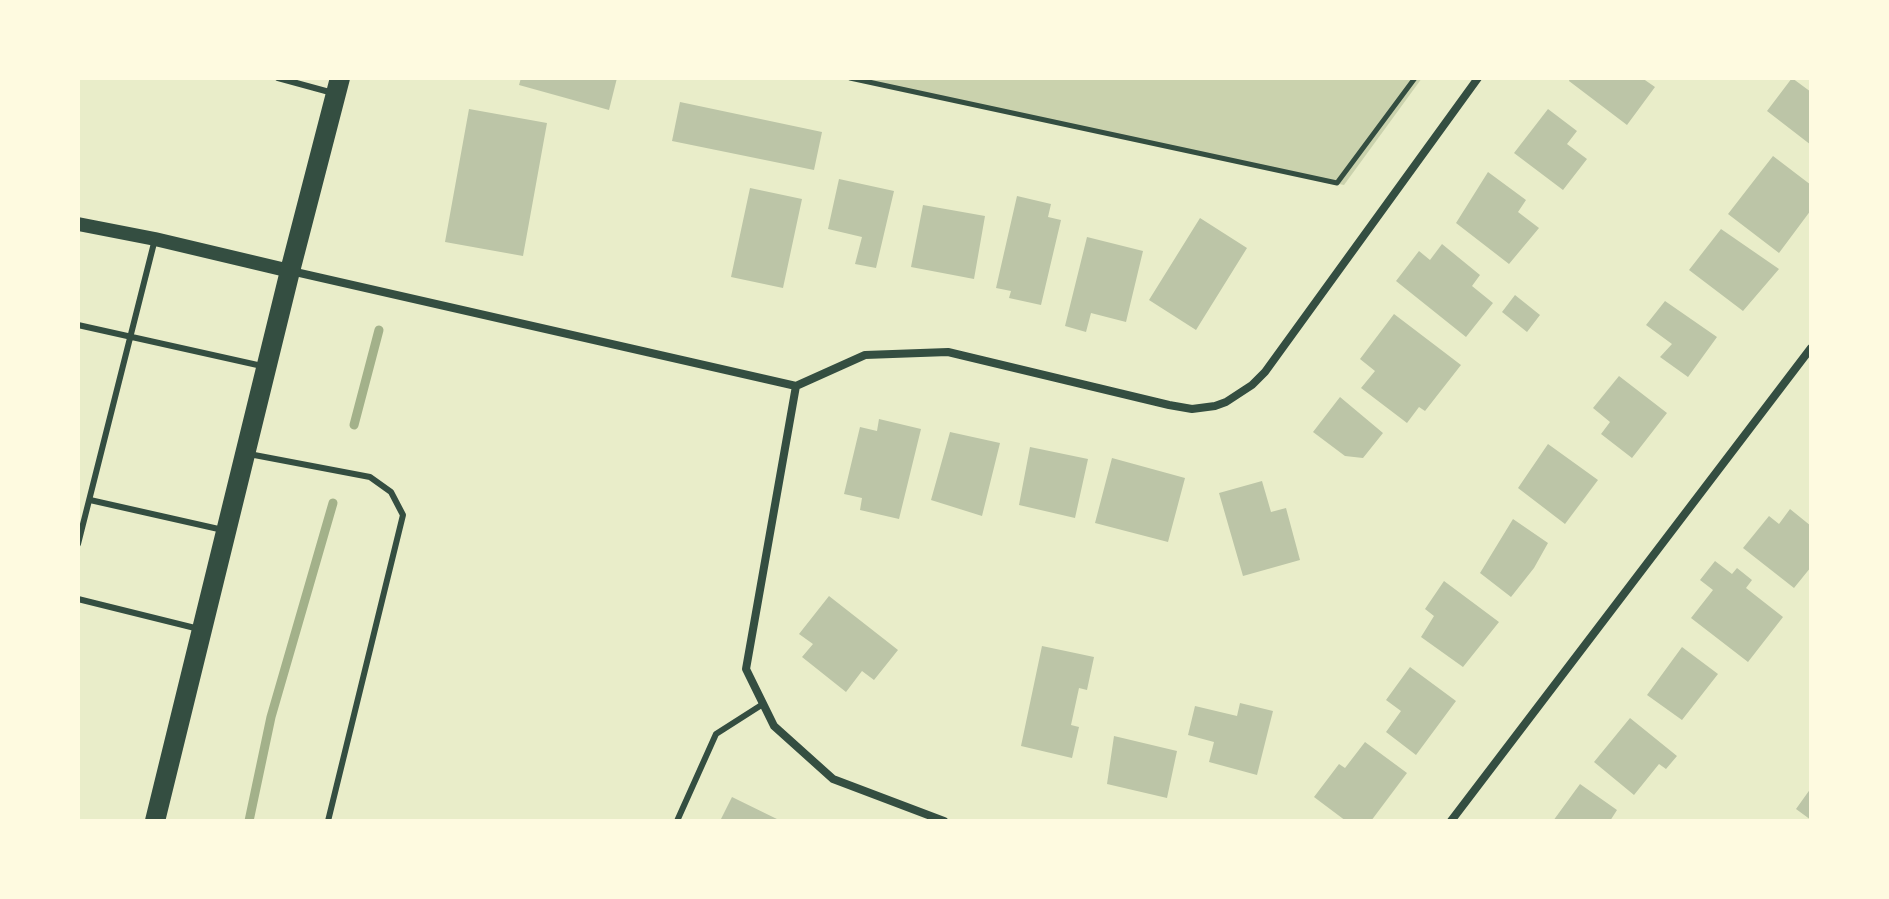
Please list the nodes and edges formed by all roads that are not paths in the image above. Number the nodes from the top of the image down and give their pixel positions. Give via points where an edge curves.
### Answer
1 (278, 78) edge
2 (1478, 78) edge
3 (338, 86) edge
4 (78, 224) edge
5 (155, 239) junction
6 (290, 271) junction
7 (78, 325) edge
8 (132, 337) junction
9 (1811, 348) edge
10 (267, 367) junction
11 (796, 386) junction
12 (245, 453) junction
13 (90, 500) junction
14 (226, 531) junction
15 (78, 544) edge
16 (78, 599) edge
17 (202, 630) junction
18 (763, 704) junction
19 (155, 821) edge
20 (328, 821) edge
21 (677, 821) edge
22 (944, 821) edge
23 (1451, 821) edge

1 - 3 lane
2 - 11 street via 1265,372 1226,402 1192,409 1169,405 948,352 865,355
3 - 6 main road
4 - 5 street
5 - 6 street
5 - 8 lane
6 - 10 main road
6 - 11 street
7 - 8 lane
8 - 10 lane
8 - 13 lane
9 - 23 street
10 - 12 main road
11 - 18 street via 746,669
12 - 14 main road
12 - 20 lane via 370,477 391,492 403,515
13 - 14 lane
13 - 15 lane
14 - 17 main road
16 - 17 lane
17 - 19 main road
18 - 21 lane via 716,734
18 - 22 street via 774,726 833,779

